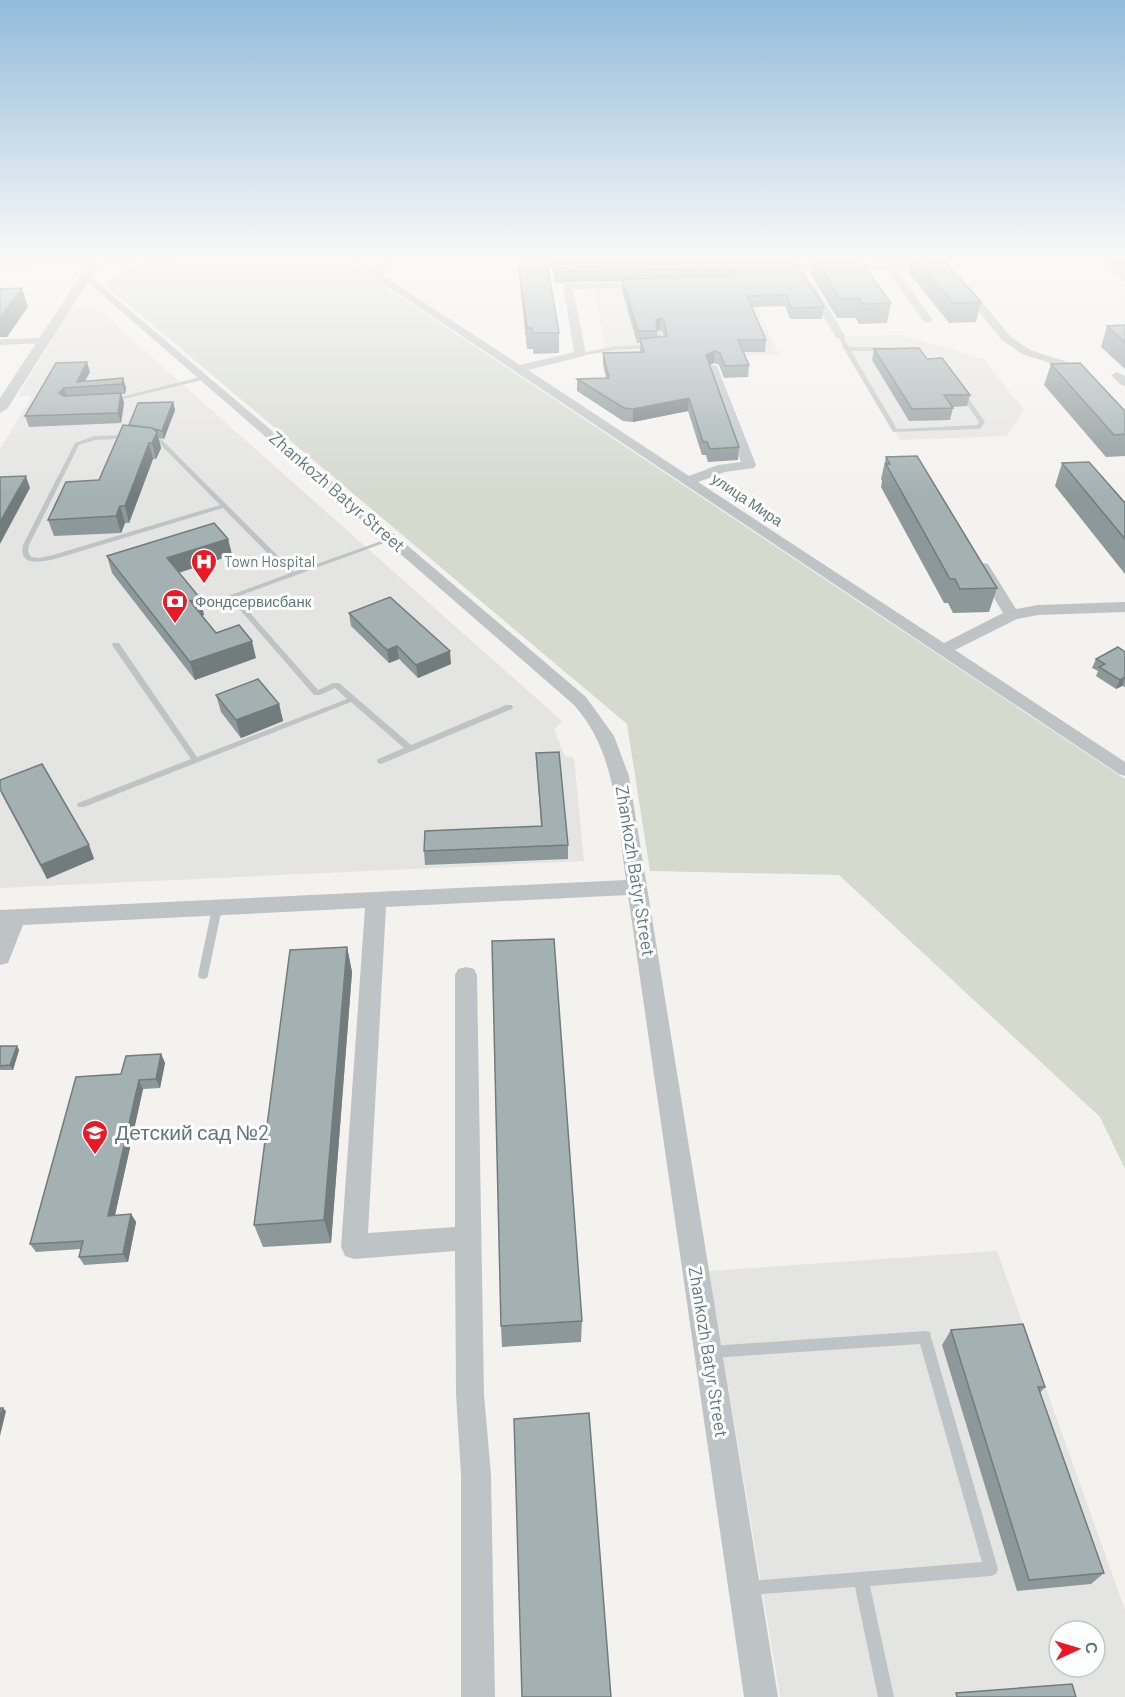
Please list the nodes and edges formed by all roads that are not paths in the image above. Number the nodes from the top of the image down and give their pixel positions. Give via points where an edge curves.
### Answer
1 (46, 337) edge
2 (162, 337) edge
3 (471, 337) edge
4 (576, 337) edge
5 (660, 337) edge
6 (841, 337) edge
7 (1005, 337) edge
8 (44, 341) junction
9 (0, 342) edge
10 (847, 349) junction
11 (889, 349) edge
12 (579, 354) junction
13 (713, 368) edge
14 (519, 369) junction
15 (204, 378) junction
16 (956, 385) edge
17 (107, 400) edge
18 (0, 409) edge
19 (1125, 419) edge
20 (688, 481) junction
21 (224, 506) junction
22 (392, 539) junction
23 (976, 556) edge
24 (292, 574) junction
25 (1125, 607) edge
26 (1012, 615) junction
27 (116, 645) dead end
28 (943, 650) junction
29 (353, 699) junction
30 (509, 707) dead end
31 (409, 747) junction
32 (196, 760) junction
33 (381, 761) dead end
34 (1125, 770) edge
35 (81, 805) dead end
36 (637, 887) junction
37 (376, 900) junction
38 (217, 908) junction
39 (7, 918) edge
40 (0, 957) edge
41 (203, 975) dead end
42 (466, 975) dead end
43 (468, 1238) junction
44 (708, 1352) junction
45 (861, 1579) junction
46 (745, 1588) junction
47 (478, 1697) edge
48 (761, 1697) edge
49 (886, 1697) edge

1 - 8 street
2 - 15 street, Zhankozh Batyr Street
3 - 14 street, улица Мира
4 - 12 street
5 - 12 lane via 662,346
6 - 10 lane
7 - 19 street via 1026,352 1073,367
8 - 9 street
8 - 18 street
10 - 11 lane
10 - 16 lane via 895,431 979,427 982,422
12 - 14 street
13 - 20 street via 749,465 723,468
14 - 20 street, улица Мира
15 - 17 lane
15 - 22 street, Zhankozh Batyr Street
20 - 28 street, улица Мира
21 - 21 lane via 56,557 31,560 23,552 77,444 88,440 159,440
21 - 24 lane
22 - 24 lane
22 - 36 street, Zhankozh Batyr Street via 597,718 613,749 620,776
23 - 26 street
24 - 29 lane via 231,596 317,693 336,685
25 - 26 street via 1038,610
26 - 28 street
27 - 32 lane
28 - 34 street, улица Мира
29 - 31 lane
29 - 32 lane
30 - 31 lane
31 - 33 lane
32 - 35 lane
36 - 37 street
36 - 44 street, Zhankozh Batyr Street
37 - 38 street
37 - 43 street via 354,1247
38 - 39 street
38 - 41 lane
39 - 40 street
42 - 43 street
43 - 47 street
44 - 45 lane via 925,1337 991,1569
44 - 46 street, Zhankozh Batyr Street
45 - 46 lane
45 - 49 lane
46 - 48 street, Zhankozh Batyr Street

